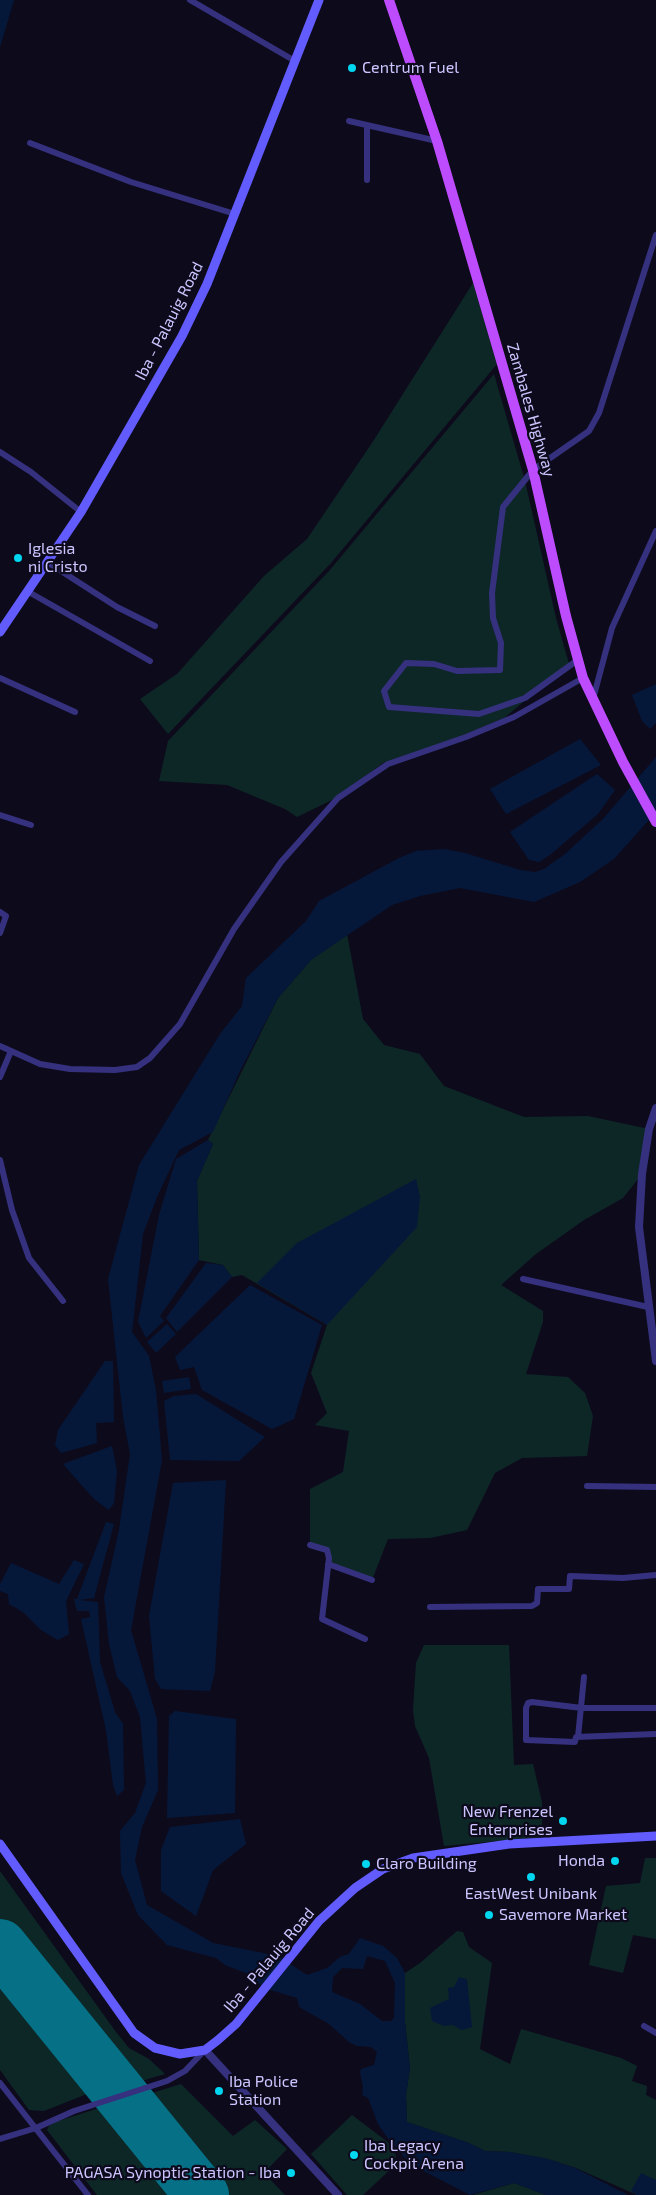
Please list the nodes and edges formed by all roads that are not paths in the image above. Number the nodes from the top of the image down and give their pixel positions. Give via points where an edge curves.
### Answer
1 (190, 0) edge
2 (319, 0) edge
3 (389, 0) edge
4 (295, 61) junction
5 (349, 121) dead end
6 (367, 125) junction
7 (437, 141) junction
8 (30, 143) dead end
9 (367, 180) dead end
10 (235, 214) junction
11 (656, 235) edge
12 (0, 452) edge
13 (533, 470) junction
14 (81, 512) junction
15 (656, 531) edge
16 (47, 562) junction
17 (27, 591) junction
18 (154, 626) dead end
19 (0, 632) edge
20 (579, 659) junction
21 (150, 661) dead end
22 (0, 678) edge
23 (583, 678) junction
24 (593, 700) junction
25 (75, 712) dead end
26 (0, 815) edge
27 (656, 822) edge
28 (31, 825) dead end
29 (0, 912) edge
30 (0, 934) edge
31 (0, 1046) edge
32 (11, 1051) junction
33 (0, 1077) edge
34 (656, 1108) edge
35 (0, 1160) edge
36 (523, 1279) dead end
37 (63, 1301) dead end
38 (648, 1307) junction
39 (656, 1361) edge
40 (587, 1486) dead end
41 (656, 1487) edge
42 (310, 1545) dead end
43 (328, 1564) junction
44 (656, 1575) edge
45 (372, 1580) dead end
46 (430, 1606) dead end
47 (366, 1639) dead end
48 (584, 1676) dead end
49 (582, 1708) junction
50 (656, 1708) edge
51 (656, 1734) edge
52 (578, 1738) junction
53 (656, 1836) edge
54 (0, 1844) edge
55 (644, 2026) dead end
56 (656, 2033) edge
57 (205, 2050) junction
58 (0, 2083) edge
59 (36, 2128) junction
60 (0, 2139) edge
61 (88, 2195) edge
62 (338, 2195) edge

1 - 4 street
2 - 4 main road, Iba - Palauig Road
3 - 7 main road, Zambales Highway
4 - 10 main road, Iba - Palauig Road
5 - 6 street
6 - 7 street
6 - 9 street
7 - 13 main road, Zambales Highway
8 - 10 street via 131,182
10 - 14 main road, Iba - Palauig Road via 182,336
11 - 13 street via 599,413 589,431
12 - 14 street
13 - 20 main road, Zambales Highway
13 - 20 street via 503,507 492,594 493,618 501,643 500,670 457,671 434,664 406,663 384,691 389,707 479,714 525,698
14 - 16 main road, Iba - Palauig Road
15 - 24 street via 612,628
16 - 17 main road, Iba - Palauig Road
16 - 18 street via 117,607
17 - 19 main road, Iba - Palauig Road
17 - 21 street
20 - 23 main road, Zambales Highway
22 - 25 street
23 - 24 main road, Zambales Highway
23 - 32 street via 514,717 388,764 338,798 281,862 234,929 180,1024 150,1058 137,1067 70,1069 40,1064
24 - 27 main road, Zambales Highway
26 - 28 street
29 - 30 street via 6,916
31 - 32 street
32 - 33 street
34 - 38 street via 642,1174 640,1228
35 - 37 street via 12,1210 29,1258
36 - 38 street
38 - 39 street
40 - 41 street
42 - 43 street via 327,1550
43 - 45 street
43 - 47 street via 322,1619
44 - 46 street via 623,1578 570,1576 569,1589 538,1589 537,1603 532,1606
48 - 49 street
49 - 50 street
49 - 52 street
49 - 52 street via 532,1702 526,1708 526,1740 575,1742
51 - 52 street
53 - 57 main road, Iba - Palauig Road via 509,1844 413,1858 395,1864 370,1877 319,1921 236,2024
54 - 57 main road via 134,2033 144,2042 170,2053
55 - 56 street
57 - 59 street via 192,2066 176,2077 74,2111
57 - 62 street
58 - 59 street
59 - 60 street
59 - 61 street

